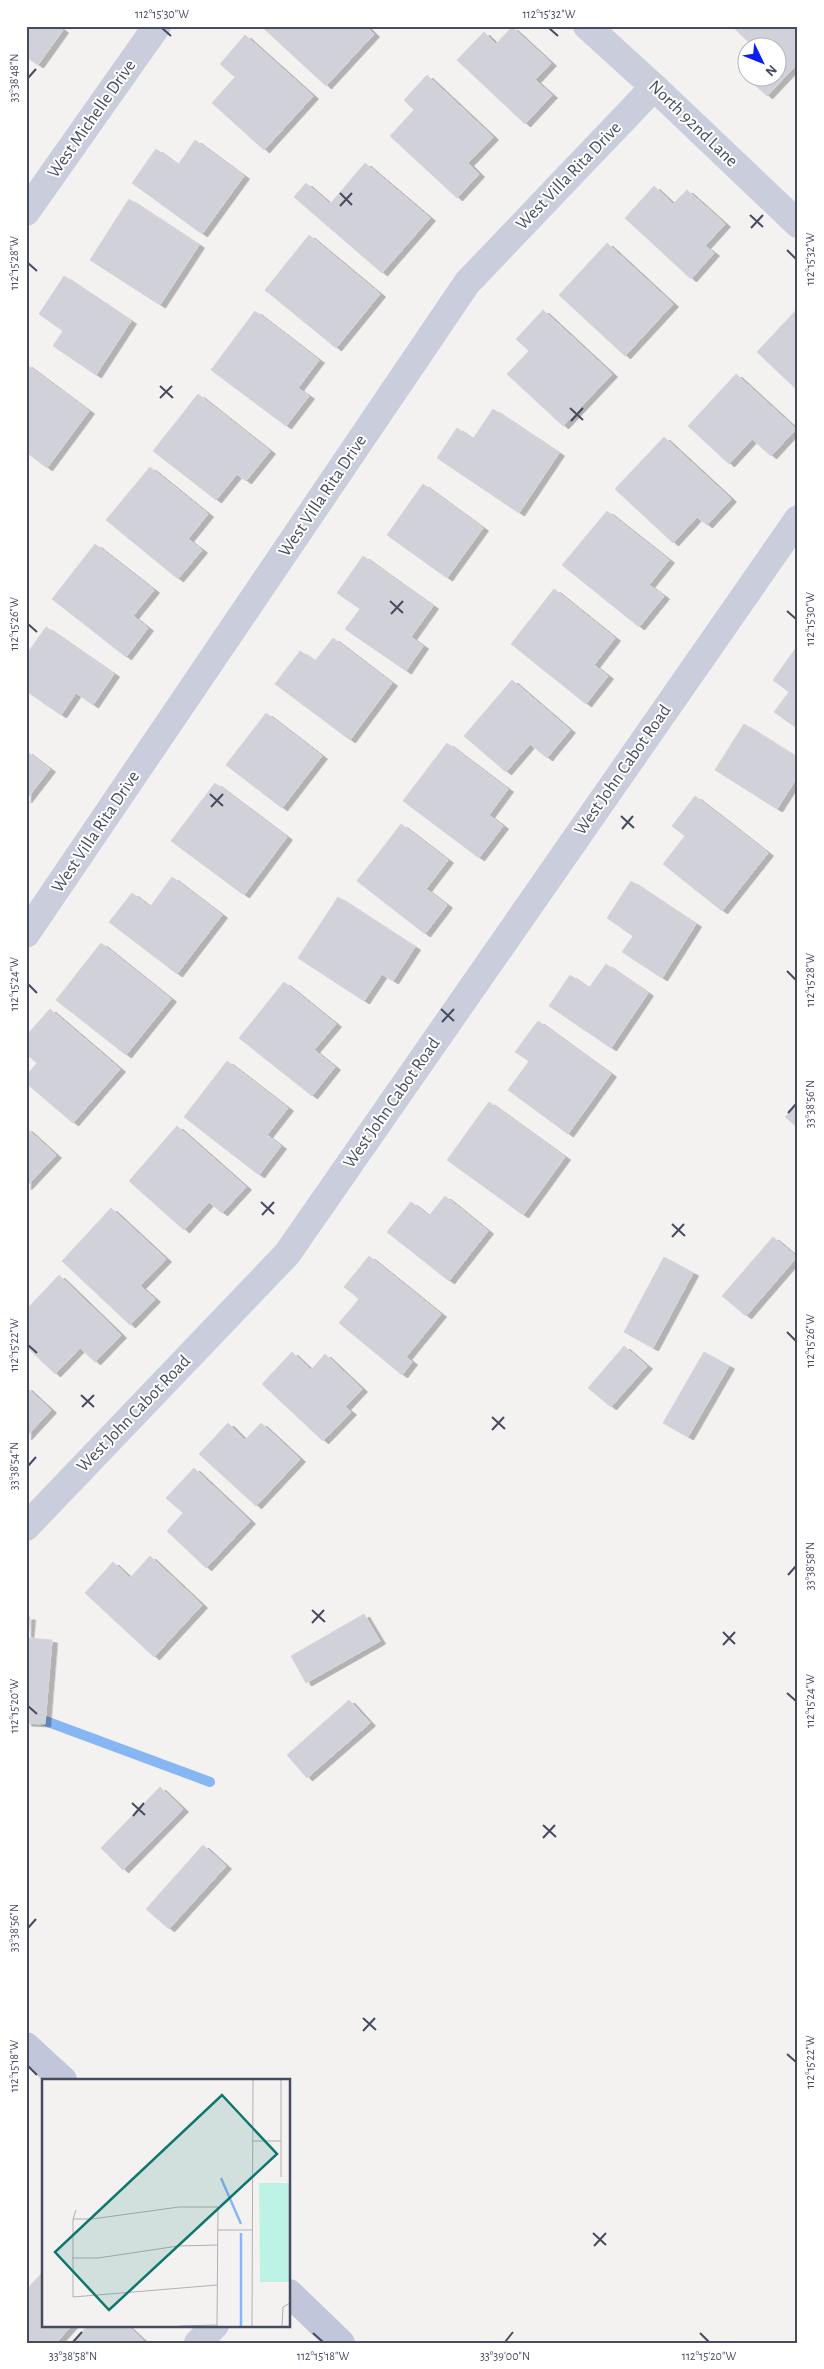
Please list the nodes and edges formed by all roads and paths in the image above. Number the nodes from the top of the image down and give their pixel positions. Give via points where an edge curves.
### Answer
1 (157, 26) edge
2 (587, 26) edge
3 (654, 87) junction
4 (26, 212) edge
5 (798, 224) edge
6 (798, 519) edge
7 (26, 934) edge
8 (26, 1527) edge
9 (26, 2046) edge
10 (62, 2079) edge
11 (290, 2294) edge
12 (214, 2326) edge
13 (198, 2343) edge
14 (342, 2343) edge

1 - 4 street, West Michelle Drive
2 - 3 street, North 92nd Lane
3 - 5 street, North 92nd Lane
3 - 7 street, West Villa Rita Drive via 467,283
6 - 8 street, West John Cabot Road via 287,1254
9 - 10 main road
11 - 14 main road
12 - 13 street

